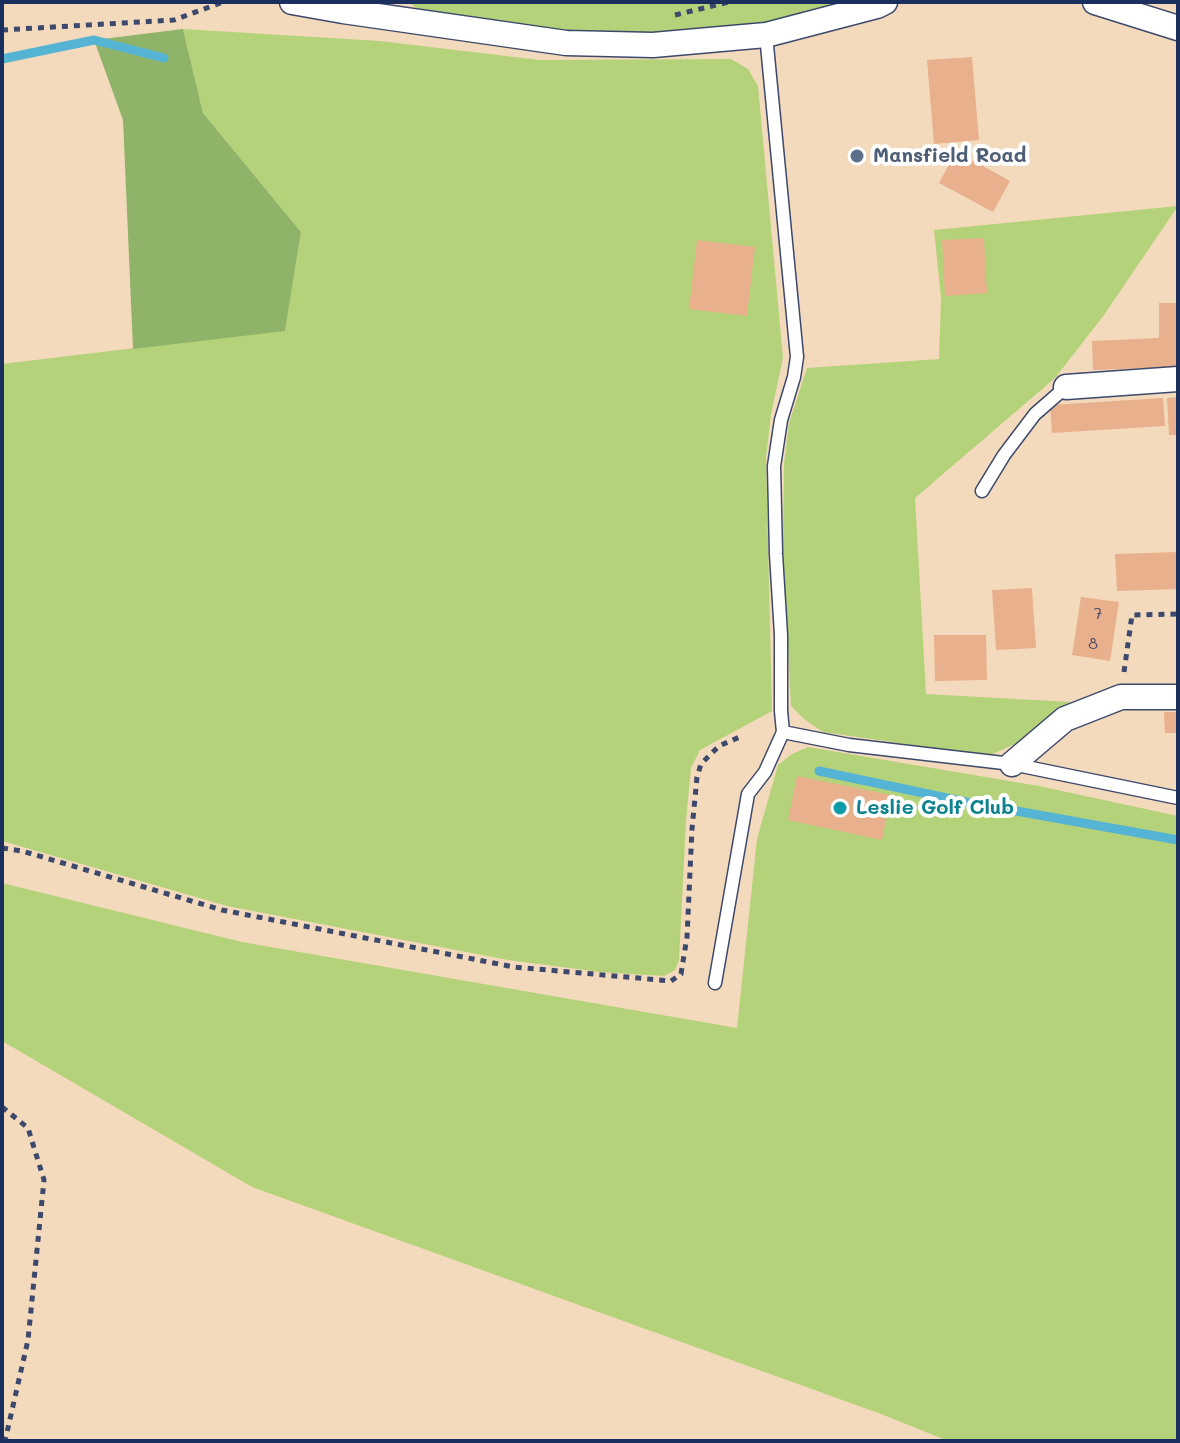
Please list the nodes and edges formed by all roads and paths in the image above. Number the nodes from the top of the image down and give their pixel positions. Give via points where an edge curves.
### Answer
1 (223, 2) edge
2 (292, 2) edge
3 (885, 2) edge
4 (1095, 2) edge
5 (1178, 28) edge
6 (2, 30) edge
7 (766, 35) junction
8 (1178, 379) edge
9 (1066, 387) joint
10 (982, 491) dead end
11 (1178, 614) edge
12 (1121, 697) junction
13 (1178, 697) edge
14 (783, 732) junction
15 (742, 736) dead end
16 (1012, 764) junction
17 (1178, 798) edge
18 (2, 848) edge
19 (715, 983) dead end
20 (2, 1107) edge
21 (5, 1441) edge

1 - 6 path via 174,20
2 - 7 street via 566,43 653,45
3 - 7 street
4 - 5 street
7 - 14 lane via 797,357 774,466
8 - 9 street
9 - 10 lane via 1035,414
11 - 12 path via 1132,615
12 - 13 street
12 - 16 street via 1065,719
14 - 16 lane
14 - 19 lane via 748,794
15 - 18 path via 719,746 701,764 697,777 687,937 681,974 671,981 514,967 222,910
16 - 17 lane
20 - 21 path via 28,1128 44,1180 28,1340

